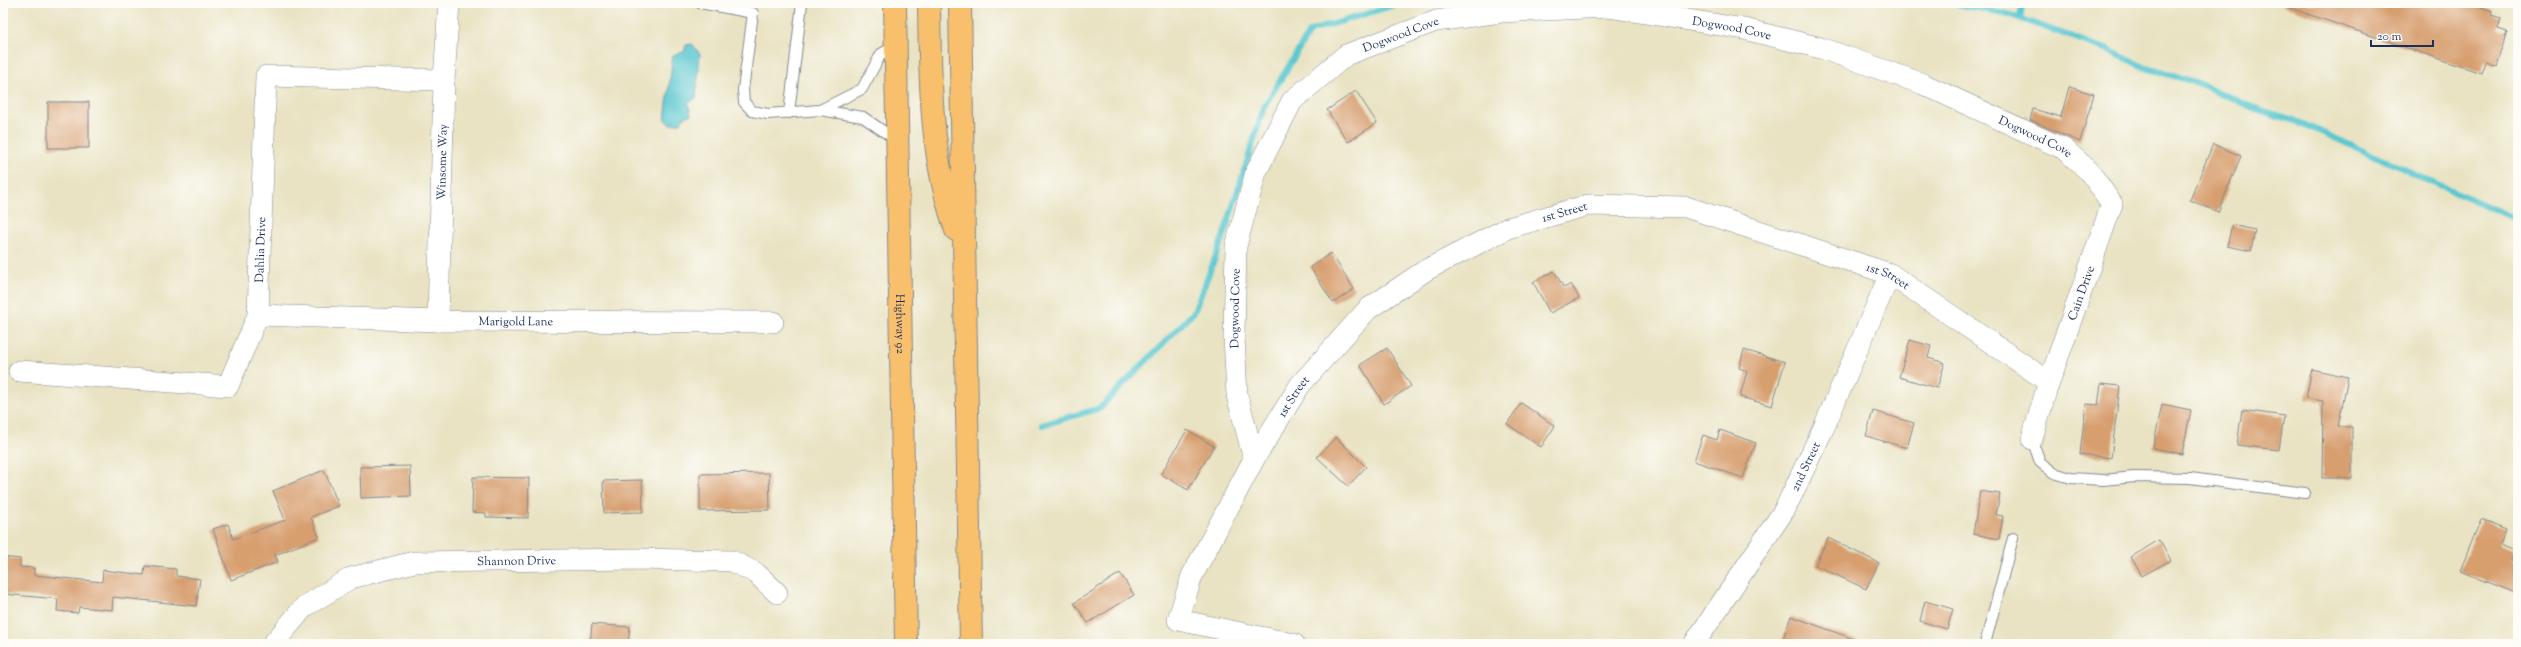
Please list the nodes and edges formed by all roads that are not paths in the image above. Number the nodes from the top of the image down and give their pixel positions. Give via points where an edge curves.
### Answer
1 (449, 3) edge
2 (700, 3) edge
3 (802, 3) edge
4 (895, 3) edge
5 (929, 3) edge
6 (960, 3) edge
7 (896, 45) junction
8 (444, 80) junction
9 (820, 110) junction
10 (789, 113) junction
11 (897, 141) junction
12 (2112, 204) joint
13 (964, 252) junction
14 (1890, 274) junction
15 (258, 315) junction
16 (438, 321) junction
17 (773, 322) dead end
18 (19, 371) dead end
19 (2049, 382) junction
20 (2032, 439) joint
21 (1254, 459) junction
22 (2305, 493) dead end
23 (2013, 538) dead end
24 (777, 594) dead end
25 (273, 644) edge
26 (906, 644) edge
27 (971, 644) edge
28 (1294, 644) edge
29 (1694, 644) edge
30 (1985, 644) edge

1 - 8 street, Winsome Way
2 - 10 lane via 753,13 743,90 744,102 752,111 768,114
3 - 10 lane
4 - 7 main road, Highway 92
5 - 13 main road via 930,76 936,142 950,210
6 - 13 main road
7 - 9 lane via 881,54 862,89
7 - 11 main road, Highway 92
8 - 15 street, Dahlia Drive via 266,76
8 - 16 street, Winsome Way
9 - 10 lane
9 - 11 lane via 864,117
11 - 26 main road, Highway 92
12 - 19 street, Cain Drive
12 - 21 street, Dogwood Cove via 2089,171 2064,149 1923,84 1821,48 1744,29 1608,8 1501,12 1436,21 1346,55 1292,101 1256,172 1236,246 1234,337 1237,395
13 - 27 main road
14 - 19 street, 1st Street
14 - 21 street, 1st Street via 1686,207 1588,205 1573,209 1508,228 1426,270 1368,309 1300,385
14 - 29 street, 2nd Street via 1786,509
15 - 16 street, Marigold Lane
15 - 18 street, Dahlia Drive via 228,386
16 - 17 street, Marigold Lane
19 - 20 street
20 - 22 lane via 2040,462 2054,473 2071,478 2190,478
21 - 28 street, 1st Street via 1192,576 1178,620
23 - 30 lane
24 - 25 street, Shannon Drive via 756,573 732,561 639,559 414,562 351,578 304,607

